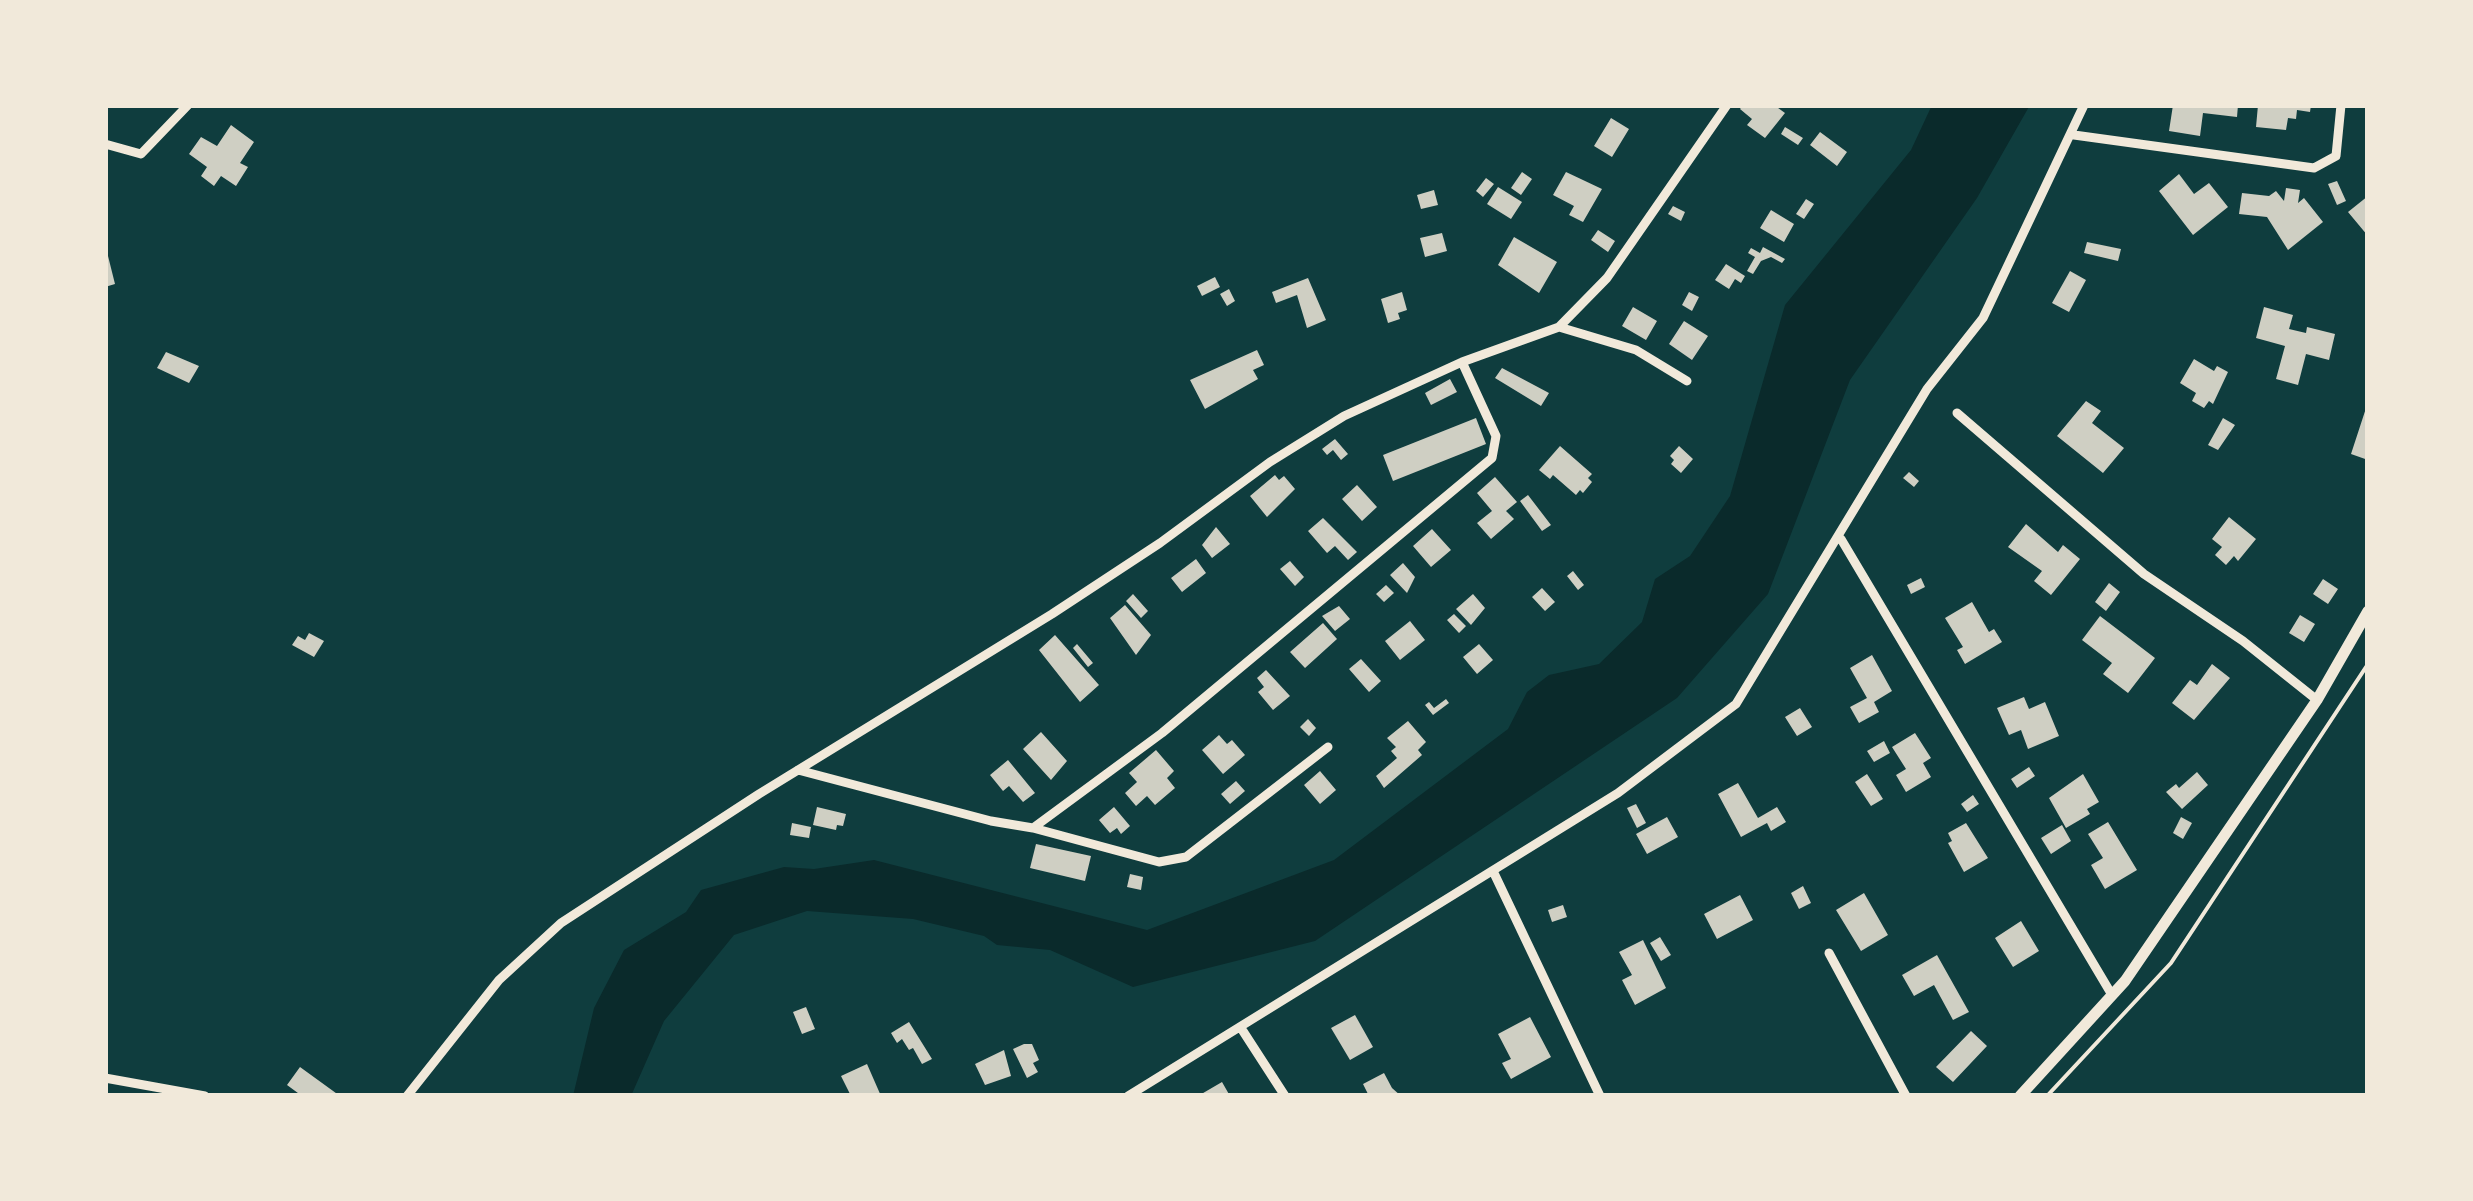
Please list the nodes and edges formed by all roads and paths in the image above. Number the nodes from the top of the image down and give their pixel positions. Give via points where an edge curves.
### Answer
1 (188, 105) edge
2 (1727, 105) edge
3 (2084, 105) edge
4 (2341, 105) edge
5 (2074, 136) junction
6 (105, 144) edge
7 (1559, 327) junction
8 (1462, 362) junction
9 (1687, 381) dead end
10 (1957, 413) dead end
11 (1840, 539) junction
12 (2368, 611) edge
13 (2368, 664) edge
14 (2317, 700) junction
15 (1328, 747) dead end
16 (798, 770) junction
17 (1033, 828) junction
18 (1493, 871) junction
19 (1829, 953) dead end
20 (2112, 996) junction
21 (1241, 1028) junction
22 (105, 1078) edge
23 (205, 1096) edge
24 (407, 1096) edge
25 (1128, 1096) edge
26 (1284, 1096) edge
27 (1600, 1096) edge
28 (1906, 1096) edge
29 (2020, 1096) edge
30 (2047, 1096) edge

1 - 6 street via 141,154
2 - 7 street via 1606,278
3 - 5 street
4 - 5 street via 2336,156 2314,168
5 - 11 street via 1983,318 1927,389
7 - 8 street
7 - 9 street via 1636,350
8 - 16 street via 1329,426 1052,614
8 - 17 street via 1496,436 1492,458 1162,732
10 - 14 street via 2144,574
11 - 18 street via 1736,704 1618,793
11 - 20 street
12 - 14 street
13 - 30 path via 2171,963
14 - 20 street
15 - 17 street via 1186,858 1158,862
16 - 17 street
16 - 24 street via 561,923 499,980
18 - 21 street
18 - 27 street
19 - 28 street
20 - 29 street
21 - 25 street
21 - 26 street
22 - 23 street

